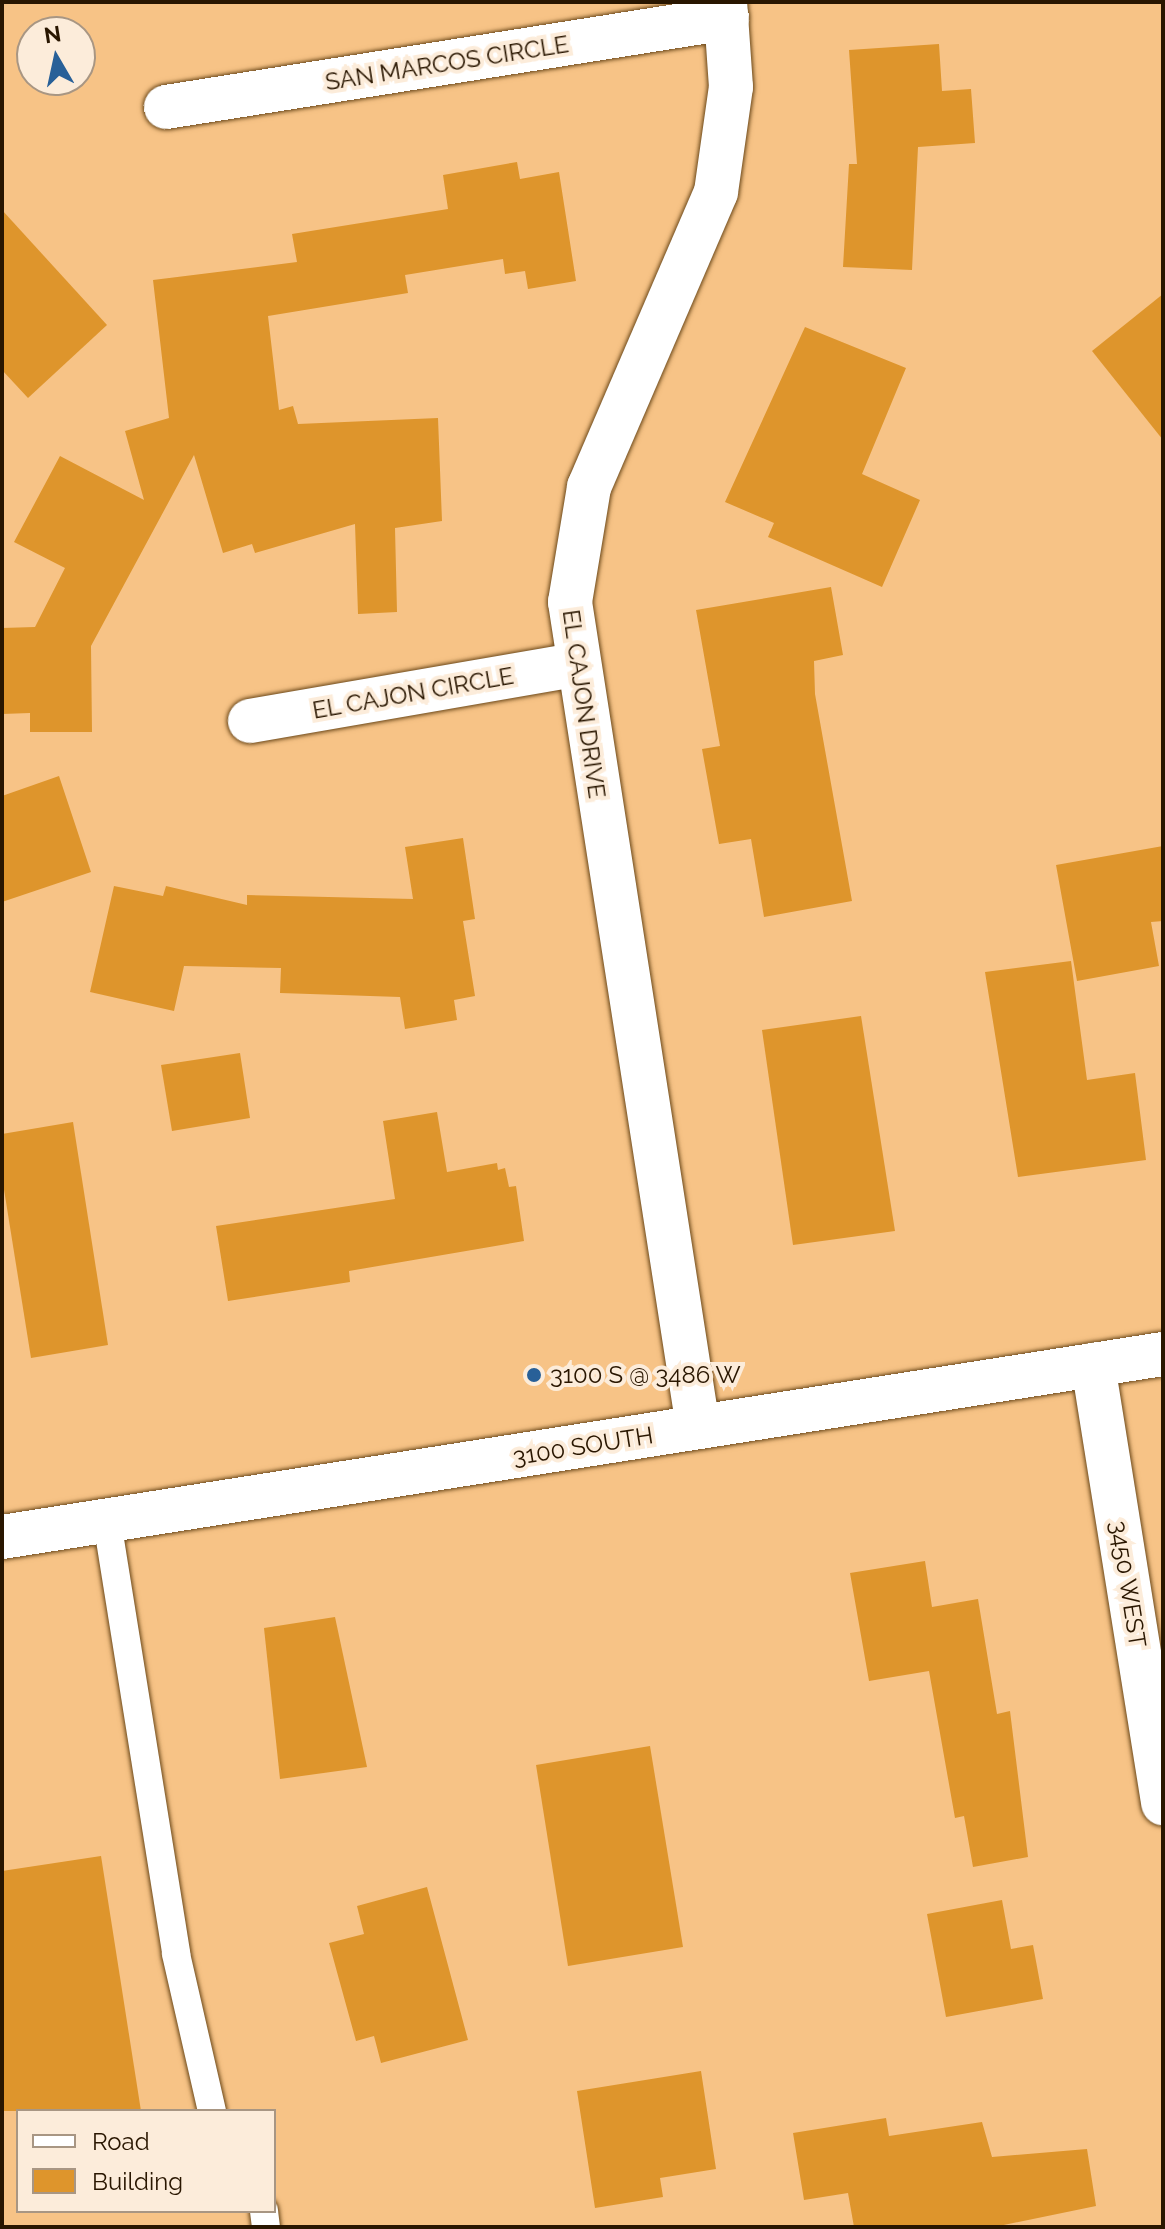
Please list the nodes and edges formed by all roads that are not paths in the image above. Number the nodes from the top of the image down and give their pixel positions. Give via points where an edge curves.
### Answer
1 (726, 10) edge
2 (166, 107) dead end
3 (575, 665) junction
4 (250, 721) dead end
5 (1163, 1354) edge
6 (1093, 1365) junction
7 (698, 1427) junction
8 (107, 1521) junction
9 (2, 1537) edge
10 (1163, 1803) edge
11 (212, 2109) edge

1 - 2 street, SAN MARCOS CIRCLE
1 - 3 street, EL CAJON DRIVE via 728,129 716,192 589,487 570,602
3 - 4 street, EL CAJON CIRCLE
3 - 7 street, EL CAJON DRIVE
5 - 6 street, 3100 SOUTH
6 - 7 street, 3100 SOUTH
6 - 10 street, 3450 WEST
7 - 8 street, 3100 SOUTH
8 - 9 street, 3100 SOUTH
8 - 11 lane via 176,1954

